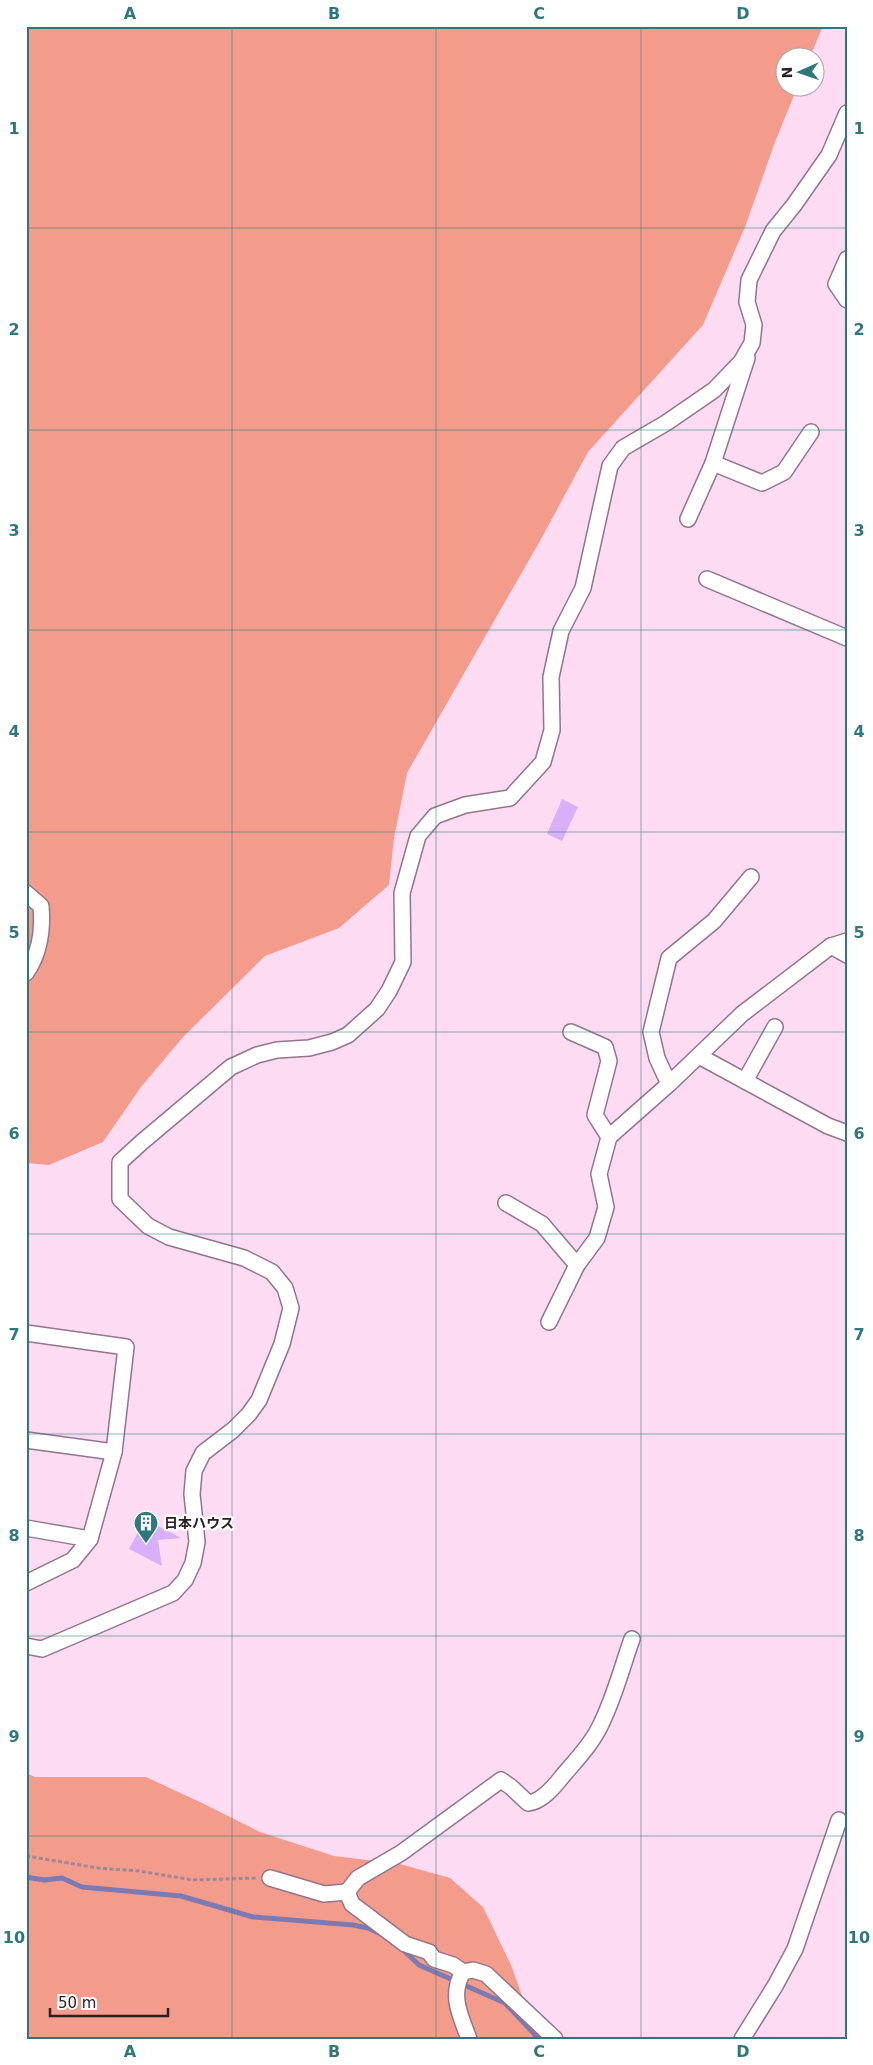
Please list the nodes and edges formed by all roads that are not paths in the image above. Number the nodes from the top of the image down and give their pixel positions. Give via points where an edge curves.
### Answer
1 (847, 112) edge
2 (847, 259) edge
3 (847, 300) edge
4 (752, 343) junction
5 (811, 432) dead end
6 (713, 463) junction
7 (688, 519) dead end
8 (707, 579) dead end
9 (847, 638) edge
10 (751, 878) dead end
11 (26, 893) edge
12 (847, 942) edge
13 (831, 946) junction
14 (847, 955) edge
15 (26, 973) edge
16 (774, 1028) dead end
17 (570, 1032) dead end
18 (699, 1056) junction
19 (745, 1081) junction
20 (669, 1084) junction
21 (847, 1133) edge
22 (609, 1137) junction
23 (506, 1203) dead end
24 (577, 1265) junction
25 (549, 1322) dead end
26 (26, 1333) edge
27 (26, 1440) edge
28 (114, 1452) junction
29 (26, 1528) edge
30 (90, 1539) junction
31 (26, 1582) edge
32 (632, 1639) dead end
33 (26, 1646) edge
34 (839, 1820) dead end
35 (270, 1878) road end
36 (347, 1892) junction
37 (463, 1972) junction
38 (470, 2039) edge
39 (555, 2039) edge
40 (742, 2039) edge

1 - 4 street via 829,155 773,230 749,280 747,302 754,325
2 - 3 street via 836,284
4 - 6 street
4 - 33 street via 741,362 714,390 623,448 610,466 584,588 561,631 551,678 552,730 543,762 510,798 465,805 435,816 418,836 402,893 403,962 377,1009 348,1035 332,1042 309,1048 277,1050 231,1067 120,1162 120,1199 148,1226 169,1236 244,1258 272,1272 285,1288 291,1308 282,1344 259,1400 233,1430 203,1453 194,1471 192,1494 197,1542 193,1563 185,1580 174,1593 141,1608 42,1648
5 - 6 street via 784,472 762,483
6 - 7 street
8 - 9 street
10 - 20 street via 714,921 669,958 651,1032 657,1058
11 - 15 street via 41,906 43,924
12 - 13 street
13 - 14 street
13 - 18 street via 742,1014
16 - 19 street
17 - 22 street via 605,1047 608,1061 595,1115
18 - 19 street
18 - 20 street
19 - 21 street
20 - 22 street
22 - 24 street via 599,1174 606,1207 597,1238
23 - 24 street via 542,1224
24 - 25 street
26 - 28 street via 126,1347
27 - 28 street
28 - 30 street
29 - 30 street
30 - 31 street via 74,1560
32 - 36 street via 602,1724 556,1784 536,1803 528,1803 501,1780 400,1853 358,1878
34 - 40 street via 795,1949
35 - 36 street via 324,1894
36 - 37 street via 352,1904 405,1944 429,1952 434,1959
37 - 38 street via 456,1990 458,2008
37 - 39 street via 473,1970 486,1974

